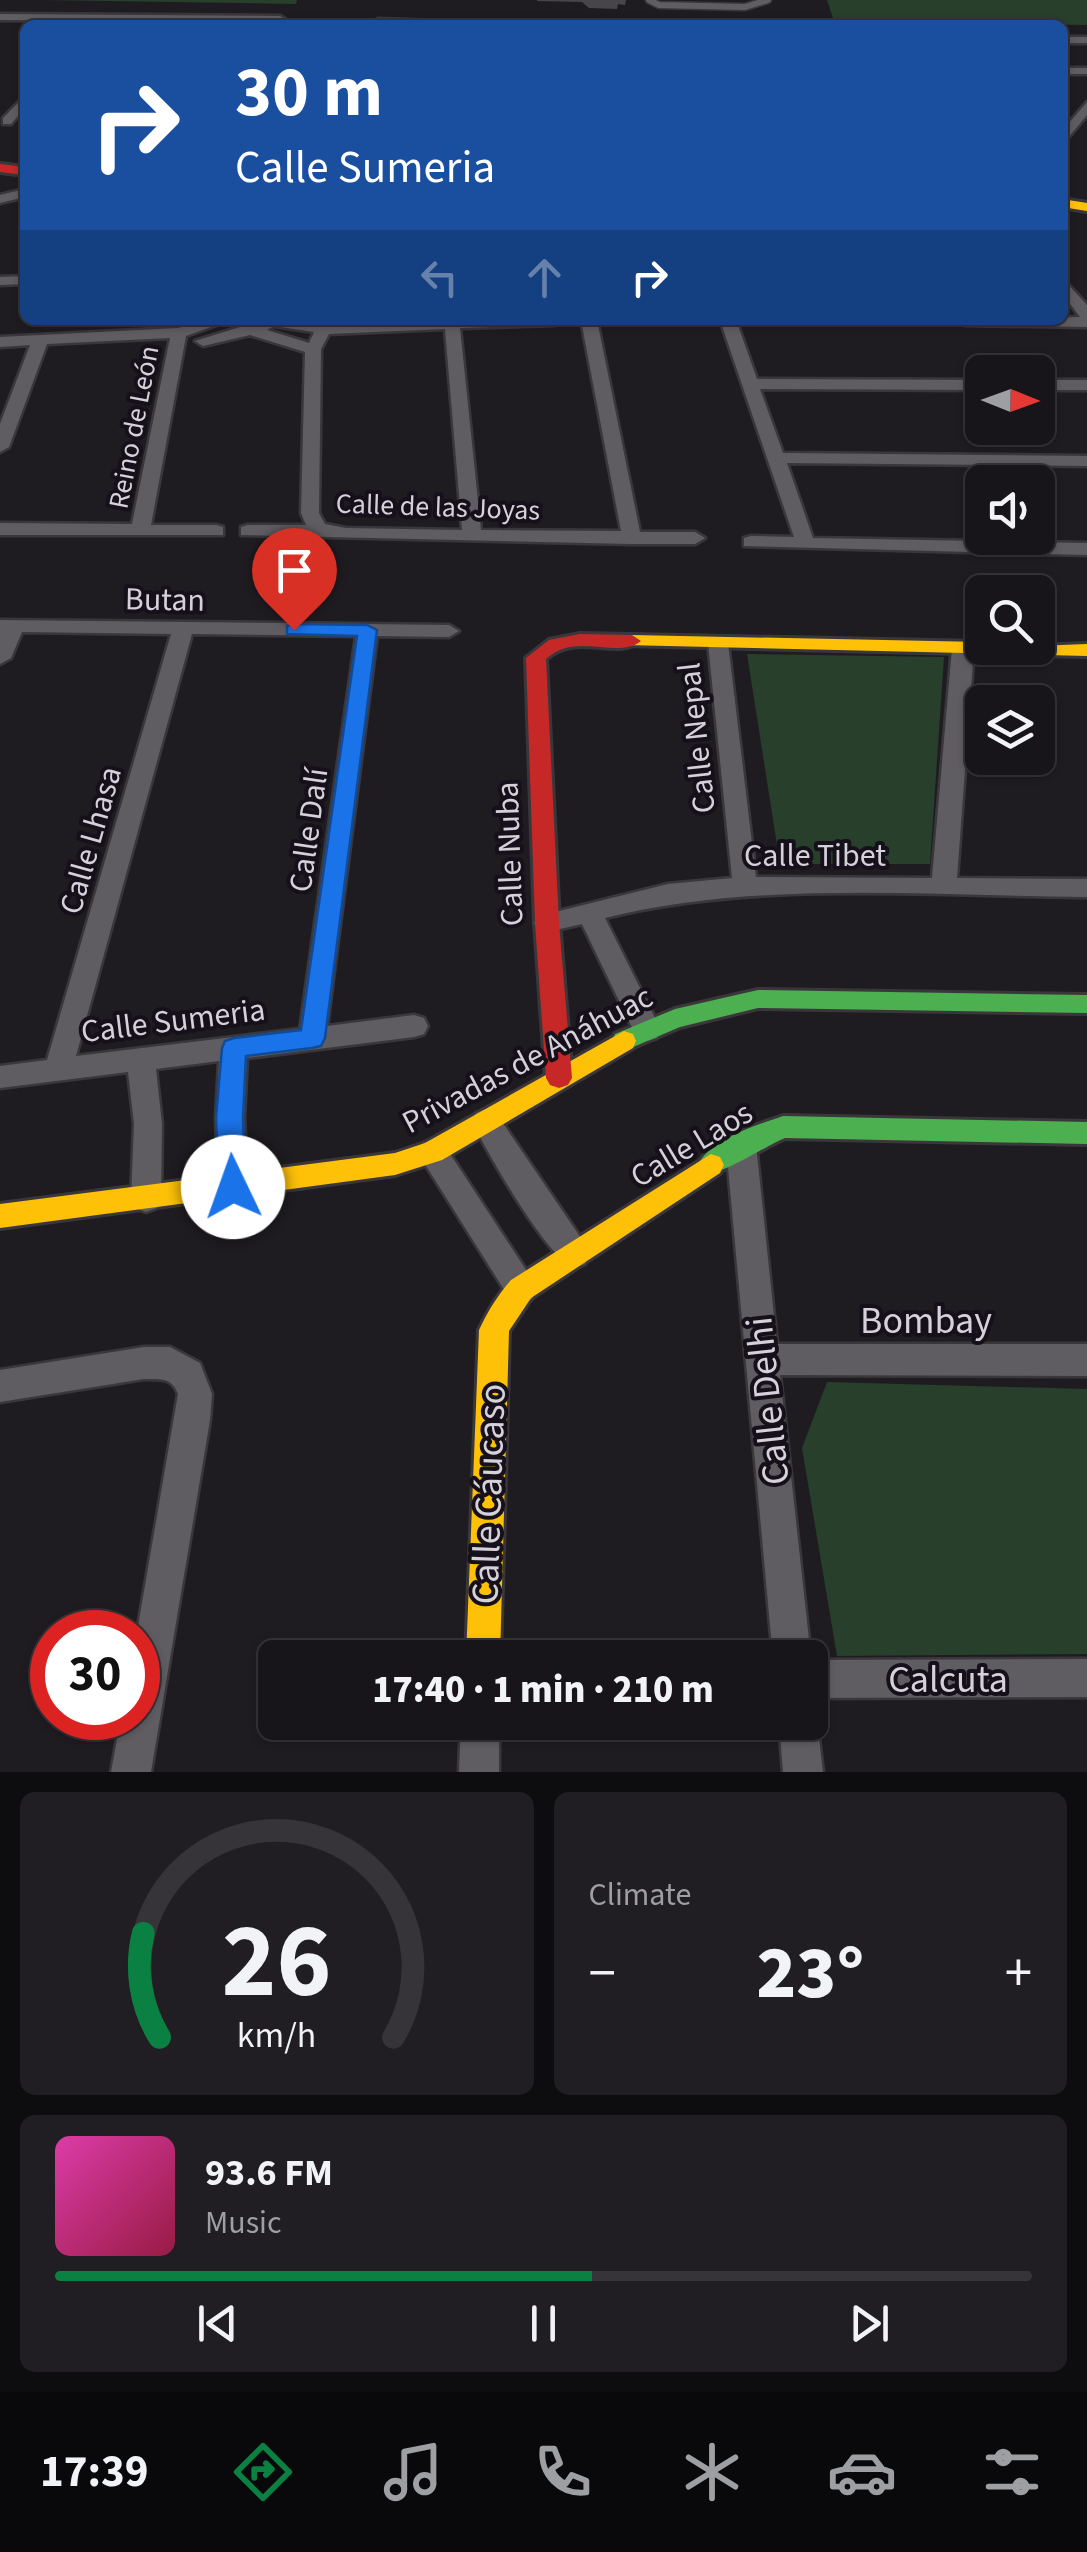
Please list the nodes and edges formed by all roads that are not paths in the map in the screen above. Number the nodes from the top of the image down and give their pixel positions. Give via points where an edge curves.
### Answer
1 (648, 0) edge
2 (768, 0) edge
3 (382, 9) dead end
4 (281, 17) edge
5 (223, 20) edge
6 (378, 20) edge
7 (1087, 106) edge
8 (1068, 133) edge
9 (1068, 291) edge
10 (1087, 319) edge
11 (210, 325) edge
12 (224, 325) edge
13 (262, 325) edge
14 (304, 325) edge
15 (420, 325) edge
16 (452, 325) edge
17 (589, 325) edge
18 (730, 325) edge
19 (324, 328) junction
20 (252, 330) junction
21 (233, 331) junction
22 (40, 341) junction
23 (0, 342) edge
24 (177, 342) junction
25 (313, 350) junction
26 (751, 384) junction
27 (965, 384) edge
28 (1055, 384) edge
29 (1087, 385) edge
30 (0, 447) edge
31 (778, 458) junction
32 (1087, 461) edge
33 (0, 528) edge
34 (141, 530) junction
35 (216, 531) dead end
36 (248, 532) dead end
37 (326, 532) junction
38 (472, 536) junction
39 (632, 538) junction
40 (694, 538) dead end
41 (751, 542) dead end
42 (806, 544) junction
43 (1087, 549) edge
44 (7, 626) edge
45 (184, 629) junction
46 (367, 630) junction
47 (449, 631) dead end
48 (718, 643) junction
49 (963, 648) junction
50 (1087, 650) edge
51 (0, 658) edge
52 (745, 886) junction
53 (944, 887) junction
54 (1087, 888) edge
55 (590, 912) junction
56 (546, 923) junction
57 (1087, 1004) edge
58 (414, 1026) dead end
59 (647, 1030) junction
60 (312, 1038) junction
61 (234, 1048) junction
62 (140, 1060) junction
63 (58, 1070) junction
64 (0, 1077) edge
65 (559, 1078) junction
66 (486, 1121) junction
67 (1087, 1133) edge
68 (741, 1145) junction
69 (433, 1152) junction
70 (233, 1187) junction
71 (146, 1199) junction
72 (0, 1216) edge
73 (574, 1254) junction
74 (521, 1289) junction
75 (494, 1330) joint
76 (764, 1359) junction
77 (1087, 1360) edge
78 (0, 1386) edge
79 (483, 1640) edge
80 (790, 1640) edge
81 (1087, 1678) edge
82 (828, 1679) edge
83 (479, 1740) edge
84 (800, 1740) edge
85 (132, 1772) edge
86 (478, 1772) edge
87 (803, 1772) edge

1 - 2 lane via 745,7
3 - 6 street
4 - 5 street
7 - 8 street
9 - 10 street
11 - 24 street
12 - 21 street
13 - 20 street
14 - 19 street
15 - 19 street
16 - 38 street
17 - 39 street
18 - 26 street
19 - 25 street, Calle de las Joyas
20 - 21 street
20 - 25 street
21 - 24 street
22 - 23 street, Reino de León
22 - 24 street, Reino de León
22 - 30 street
24 - 34 street, Reino de León
25 - 37 street, Calle de las Joyas via 310,513
26 - 27 street
26 - 31 street
28 - 29 street
31 - 32 street
31 - 42 street
33 - 34 street, Reino de León
34 - 35 street, Reino de León
36 - 37 street
37 - 38 street, Calle de las Joyas
38 - 39 street, Calle de las Joyas
39 - 40 street, Calle de las Joyas
41 - 42 street
42 - 43 street
44 - 45 street, Butan
44 - 51 street
45 - 46 street, Butan
45 - 63 street, Calle Lhasa
46 - 47 street, Butan
46 - 60 street, Calle Dalí
48 - 49 street
48 - 52 street, Calle Nepal
48 - 56 street, Calle Nuba via 562,640 536,658
49 - 50 street
49 - 53 street
52 - 53 street, Calle Tibet
52 - 55 street, Calle Tibet via 668,893
53 - 54 street, Calle Tibet
55 - 56 street, Calle Tibet
55 - 59 street
56 - 65 street, Calle Nuba
57 - 59 street, Privadas de Anáhuac via 758,999 708,1006
58 - 60 street, Calle Sumeria
59 - 65 street, Privadas de Anáhuac
60 - 61 street, Calle Sumeria
61 - 62 street, Calle Sumeria
61 - 70 street
62 - 63 street, Calle Sumeria
62 - 71 street via 148,1124
63 - 64 street, Calle Sumeria
65 - 66 street, Privadas de Anáhuac
66 - 69 street, Privadas de Anáhuac
66 - 73 street
67 - 68 street, Calle Laos via 783,1128
68 - 73 street, Calle Laos
68 - 76 street, Calle Delhi
69 - 70 street, Privadas de Anáhuac via 358,1171
69 - 74 street
70 - 71 street, Privadas de Anáhuac
71 - 72 street, Privadas de Anáhuac
73 - 74 street, Calle Laos
74 - 75 street, Calle Laos
75 - 79 street, Calle Cáucaso
76 - 77 street, Bombay
76 - 80 street, Calle Delhi
78 - 85 street via 170,1363 188,1374 195,1394
81 - 82 street, Calcuta
83 - 86 street
84 - 87 street

